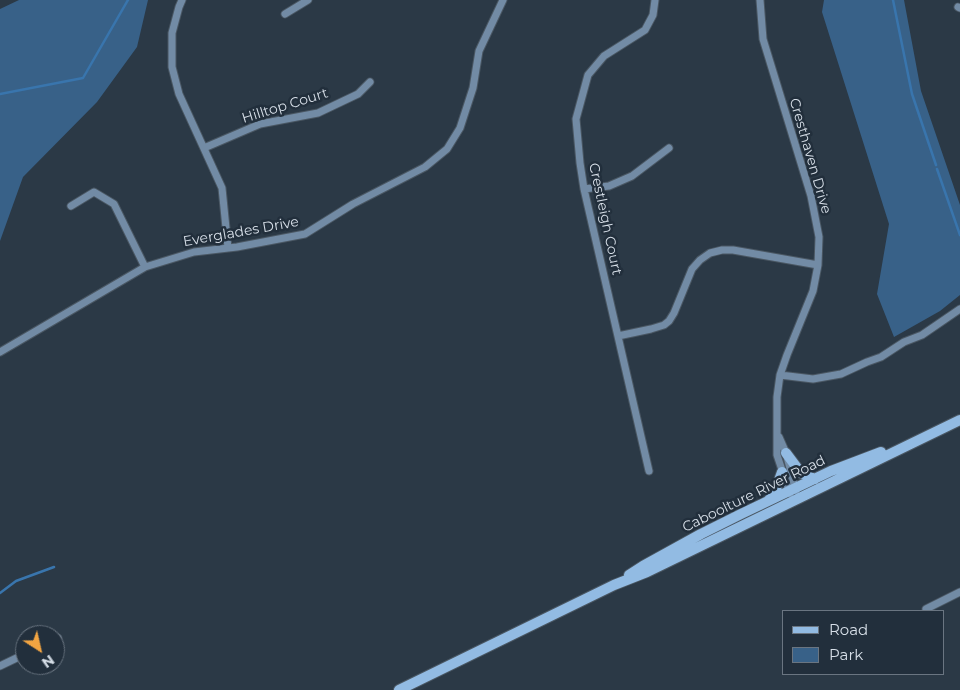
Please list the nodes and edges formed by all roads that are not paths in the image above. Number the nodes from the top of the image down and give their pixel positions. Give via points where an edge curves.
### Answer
1 (182, 0) edge
2 (308, 0) edge
3 (503, 0) edge
4 (655, 0) edge
5 (760, 0) edge
6 (285, 14) dead end
7 (370, 82) dead end
8 (204, 148) junction
9 (669, 148) dead end
10 (584, 189) junction
11 (71, 206) dead end
12 (228, 248) junction
13 (818, 265) junction
14 (145, 267) junction
15 (960, 310) edge
16 (618, 336) junction
17 (0, 352) edge
18 (780, 375) junction
19 (960, 420) edge
20 (778, 434) junction
21 (914, 441) junction
22 (786, 453) junction
23 (649, 471) dead end
24 (782, 472) junction
25 (815, 479) junction
26 (792, 490) junction
27 (796, 500) junction
28 (768, 501) junction
29 (614, 585) junction
30 (960, 592) edge
31 (926, 609) dead end
32 (15, 659) edge
33 (0, 666) edge
34 (399, 690) edge

1 - 8 street via 172,33 172,67 179,94
2 - 6 street
3 - 12 street, Everglades Drive via 479,51 473,88 460,128 446,149 425,167 353,204 305,234
4 - 10 street, Crestleigh Court via 653,14 645,30 604,56 588,75 576,119
5 - 13 street, Cresthaven Drive via 766,52 815,210 819,237
7 - 8 street, Hilltop Court via 358,94 318,112 260,124
8 - 12 street via 222,188
9 - 10 street via 632,176 609,186
10 - 16 street, Crestleigh Court
11 - 14 street via 94,192 114,204
12 - 14 street, Everglades Drive via 194,252
13 - 16 street via 733,250 710,253 692,269 669,321 651,329
13 - 18 street, Cresthaven Drive via 809,303
14 - 17 street, Everglades Drive
15 - 18 street via 928,332 841,374 813,378
16 - 23 street, Crestleigh Court
18 - 20 street, Cresthaven Drive via 776,409
19 - 21 main road, Caboolture River Road
20 - 22 street, Cresthaven Drive
20 - 24 street, Cresthaven Drive via 777,455
21 - 25 main road, Caboolture River Road
21 - 27 main road, Caboolture River Road
22 - 25 main road via 798,470
22 - 26 street, Cresthaven Drive
24 - 26 street, Cresthaven Drive
24 - 28 main road
25 - 26 main road, Caboolture River Road
26 - 27 street, Cresthaven Drive
26 - 28 main road, Caboolture River Road
27 - 29 main road, Caboolture River Road
28 - 29 main road, Caboolture River Road via 701,534
29 - 34 main road, Caboolture River Road
30 - 31 street
32 - 33 street

